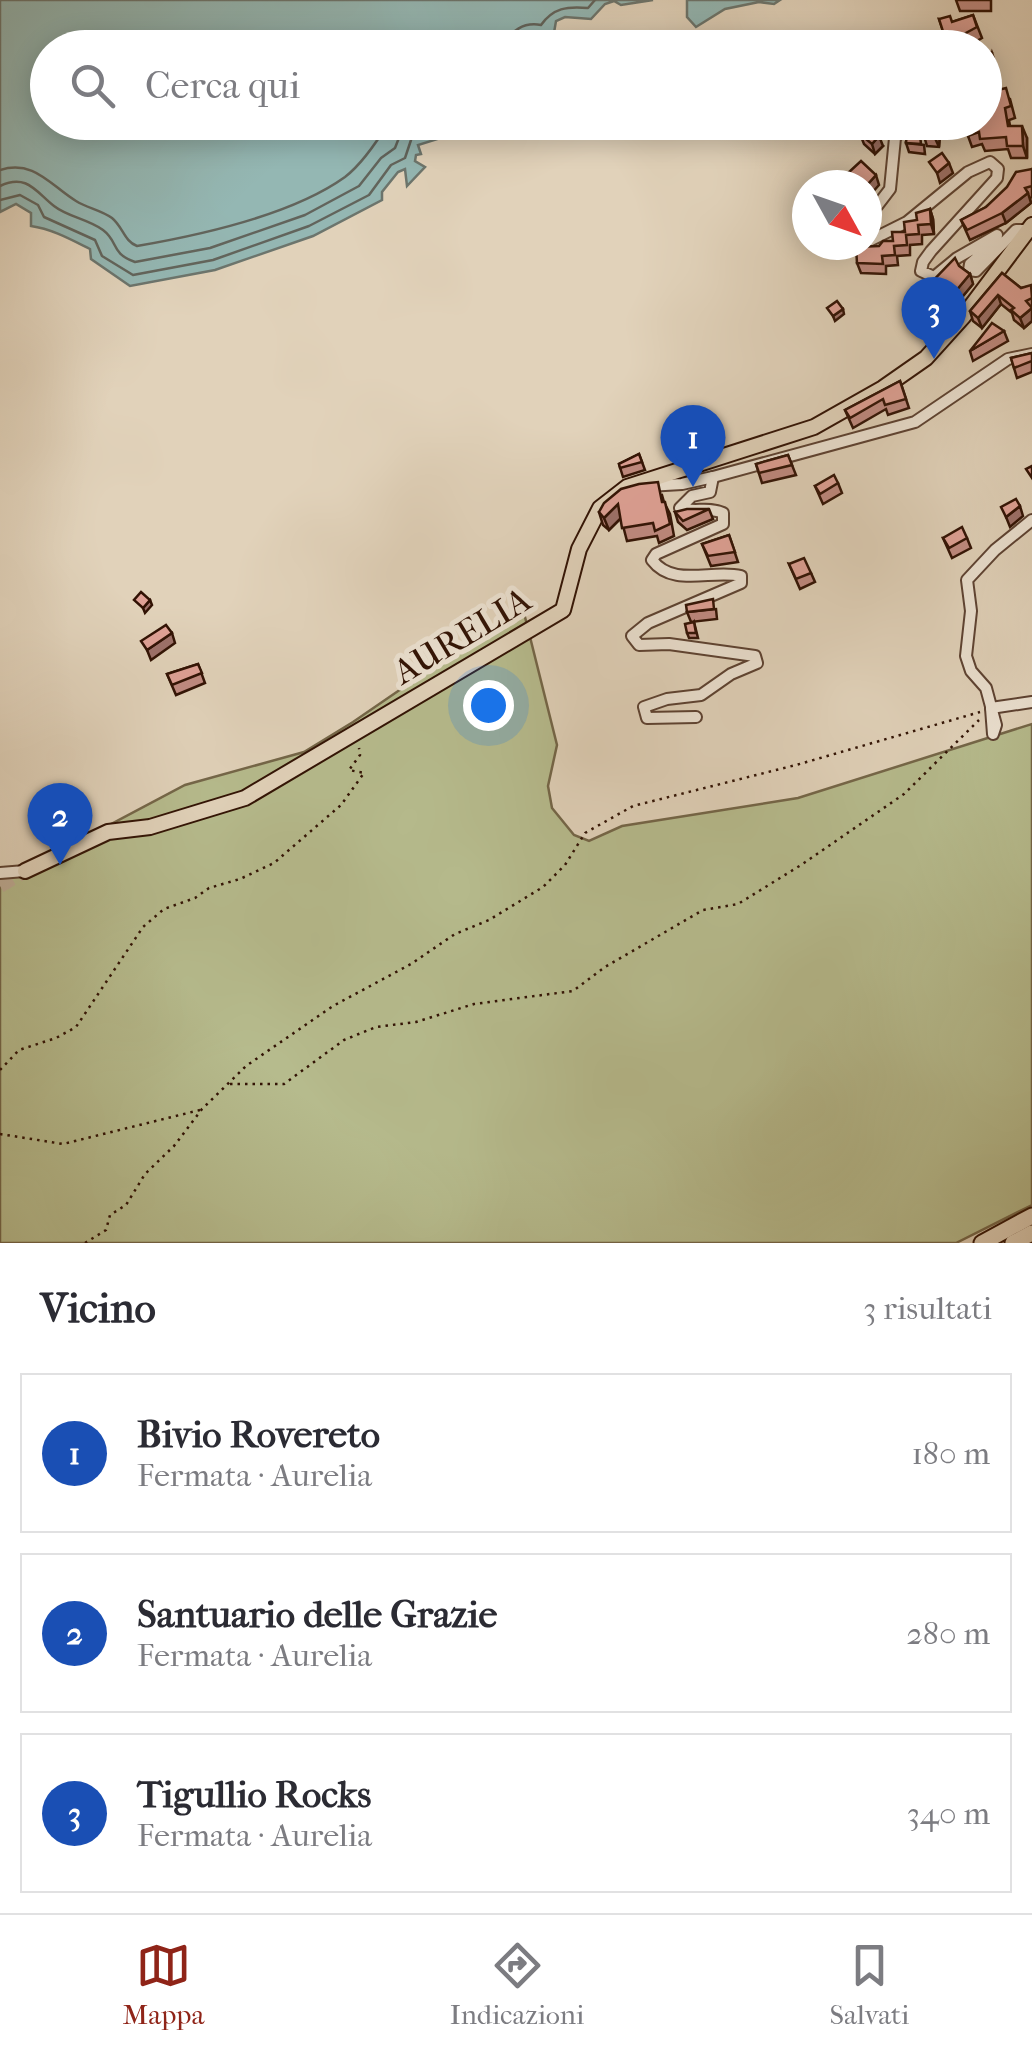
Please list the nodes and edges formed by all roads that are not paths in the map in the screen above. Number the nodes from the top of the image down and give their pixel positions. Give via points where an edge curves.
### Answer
1 (895, 140) edge
2 (882, 199) edge
3 (1030, 227) edge
4 (882, 234) edge
5 (1032, 354) edge
6 (713, 477) junction
7 (627, 487) junction
8 (1032, 520) edge
9 (1032, 702) edge
10 (696, 717) dead end
11 (26, 871) joint
12 (0, 873) edge
13 (1032, 1216) edge
14 (1032, 1233) edge
15 (982, 1243) edge
16 (1013, 1243) edge

1 - 2 street via 890,189
3 - 4 street via 1016,230 976,270 970,264 998,235 934,277 921,271 997,178 990,162
3 - 7 main road, AURELIA via 926,358 883,388 814,428
5 - 6 street via 1008,359 915,422
6 - 7 street
6 - 10 street via 710,492 680,508 710,507 723,513 723,524 652,560 660,570 683,576 726,572 741,576 741,583 632,636 639,645 755,656 757,663 701,695 644,708 647,718
7 - 11 main road, AURELIA via 600,508 579,548 563,610 245,798 150,828 108,832
8 - 9 street via 968,580 966,656 991,708
11 - 12 street
13 - 15 highway
14 - 16 highway

